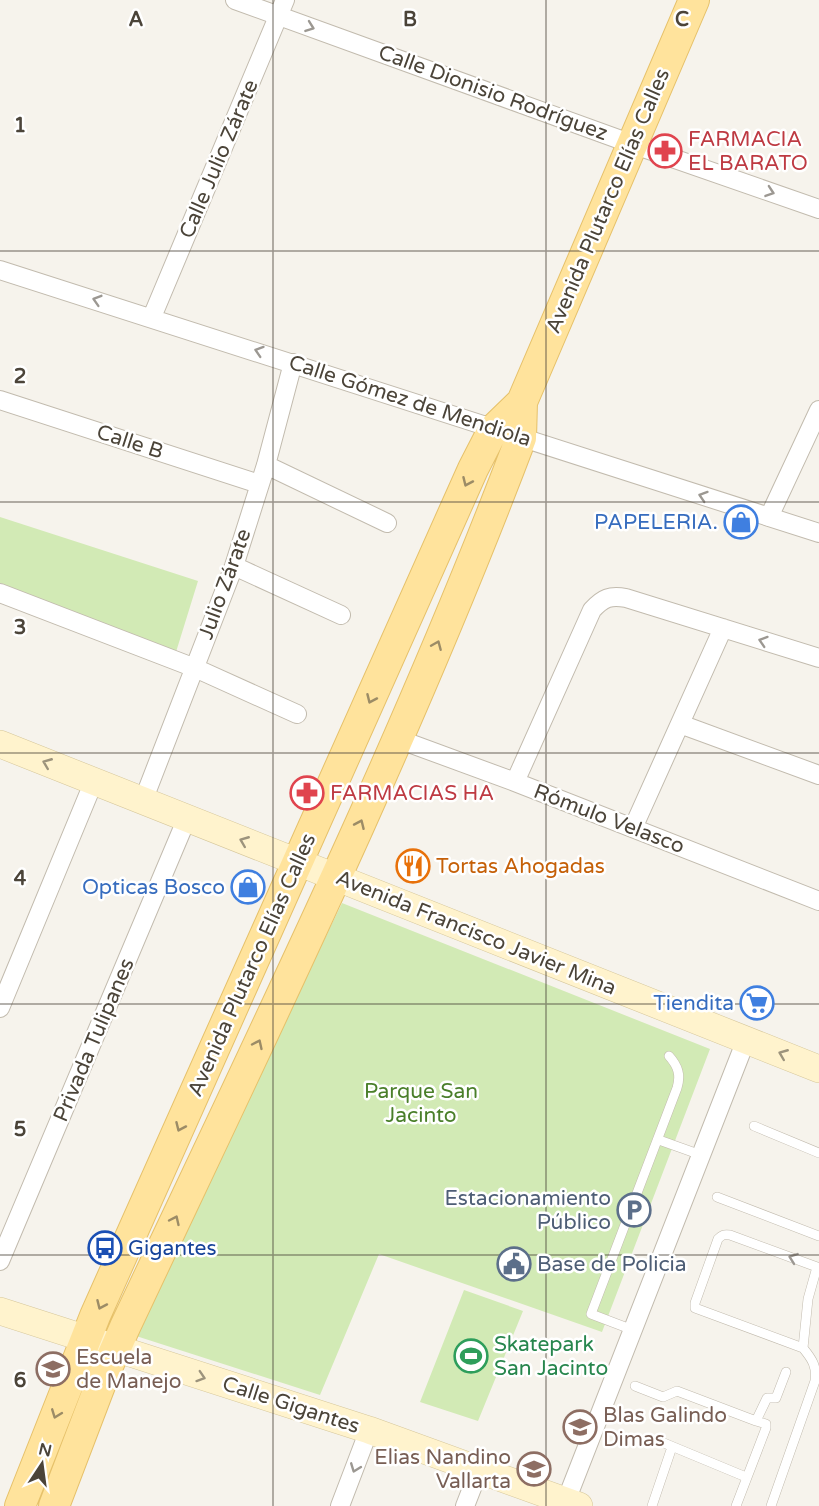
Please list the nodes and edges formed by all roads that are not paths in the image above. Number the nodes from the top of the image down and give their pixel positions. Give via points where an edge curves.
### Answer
1 (235, 0) edge
2 (694, 0) edge
3 (282, 8) edge
4 (632, 144) junction
5 (819, 209) edge
6 (0, 271) edge
7 (152, 317) junction
8 (293, 363) junction
9 (0, 400) edge
10 (819, 410) edge
11 (507, 434) junction
12 (266, 465) junction
13 (260, 484) junction
14 (769, 517) junction
15 (387, 523) dead end
16 (819, 533) edge
17 (234, 566) junction
18 (0, 592) edge
19 (341, 615) dead end
20 (723, 628) junction
21 (819, 658) edge
22 (195, 668) junction
23 (297, 714) dead end
24 (680, 724) junction
25 (398, 739) junction
26 (0, 744) edge
27 (819, 775) edge
28 (94, 781) junction
29 (515, 782) junction
30 (143, 801) junction
31 (187, 818) junction
32 (633, 828) junction
33 (298, 862) junction
34 (336, 878) junction
35 (819, 901) edge
36 (0, 1008) edge
37 (746, 1040) junction
38 (669, 1056) dead end
39 (819, 1069) edge
40 (754, 1126) dead end
41 (659, 1140) junction
42 (819, 1152) edge
43 (701, 1155) junction
44 (717, 1197) dead end
45 (819, 1236) edge
46 (0, 1261) edge
47 (0, 1311) edge
48 (633, 1330) junction
49 (85, 1340) junction
50 (803, 1348) junction
51 (115, 1350) junction
52 (786, 1372) dead end
53 (635, 1386) dead end
54 (756, 1421) junction
55 (369, 1430) junction
56 (480, 1470) junction
57 (746, 1477) junction
58 (569, 1504) edge
59 (20, 1506) edge
60 (54, 1506) edge
61 (340, 1506) edge
62 (465, 1506) edge
63 (652, 1506) edge
64 (736, 1506) edge
65 (771, 1506) edge

1 - 3 street, Calle Dionisio Rodríguez
2 - 4 main road, Avenida Plutarco Elías Calles
3 -> 4 street, Calle Dionisio Rodríguez
3 - 7 street, Calle Julio Zárate
4 -> 5 street, Calle Dionisio Rodríguez
4 - 11 main road, Avenida Plutarco Elías Calles
7 -> 6 street, Calle Gómez de Mendiola
8 -> 7 street, Calle Gómez de Mendiola
8 - 11 street, Calle Gómez de Mendiola
8 - 12 street, Julio Zárate
9 - 13 street, Calle B
10 - 14 street
14 -> 11 street, Calle Gómez de Mendiola
25 -> 11 main road, Avenida Plutarco Elías Calles
11 -> 33 main road, Avenida Plutarco Elías Calles via 473,469
12 - 13 street, Julio Zárate
12 - 15 street
13 - 17 street, Julio Zárate
14 - 16 street, Calle Gómez de Mendiola
17 - 19 street
17 - 22 street, Julio Zárate
18 - 22 street
21 -> 20 street
20 - 24 street
20 - 29 street via 626,598 606,597 592,610
22 - 23 street
22 - 30 street, Julio Zárate
24 - 27 street
24 - 32 street
25 - 29 street, Rómulo Velasco
34 -> 25 main road, Avenida Plutarco Elías Calles
28 -> 26 main road, Avenida Francisco Javier Mina
28 - 30 main road, Avenida Francisco Javier Mina
28 - 36 street
29 - 32 street, Rómulo Velasco
30 - 31 main road, Avenida Francisco Javier Mina
33 -> 31 main road, Avenida Francisco Javier Mina
31 - 46 street, Privada Tulipanes
32 - 35 street, Rómulo Velasco
33 - 34 main road, Avenida Francisco Javier Mina
33 -> 49 main road, Avenida Plutarco Elías Calles
34 - 37 main road, Avenida Francisco Javier Mina
51 -> 34 main road, Avenida Plutarco Elías Calles
39 -> 37 main road, Avenida Francisco Javier Mina
37 - 43 street
38 - 41 lane via 680,1080
40 - 42 lane
41 - 43 lane
41 - 48 lane via 591,1314
43 - 48 street
44 - 45 lane
47 - 49 main road, Calle Gigantes
48 - 58 street
49 - 51 main road, Calle Gigantes
49 -> 59 main road, Avenida Plutarco Elías Calles
50 -> 50 lane via 816,1267 724,1234 717,1239 695,1308
50 - 65 lane via 814,1363 815,1381
51 -> 55 main road, Calle Gigantes
51 - 60 main road, Avenida Plutarco Elías Calles
52 - 54 lane via 777,1398 767,1398
53 - 54 lane via 663,1397 677,1392
54 - 57 lane via 766,1426
55 - 56 main road, Calle Gigantes
55 -> 61 street
56 - 58 main road, Calle Gigantes
56 - 62 street
57 - 63 lane via 668,1445
57 - 64 lane

